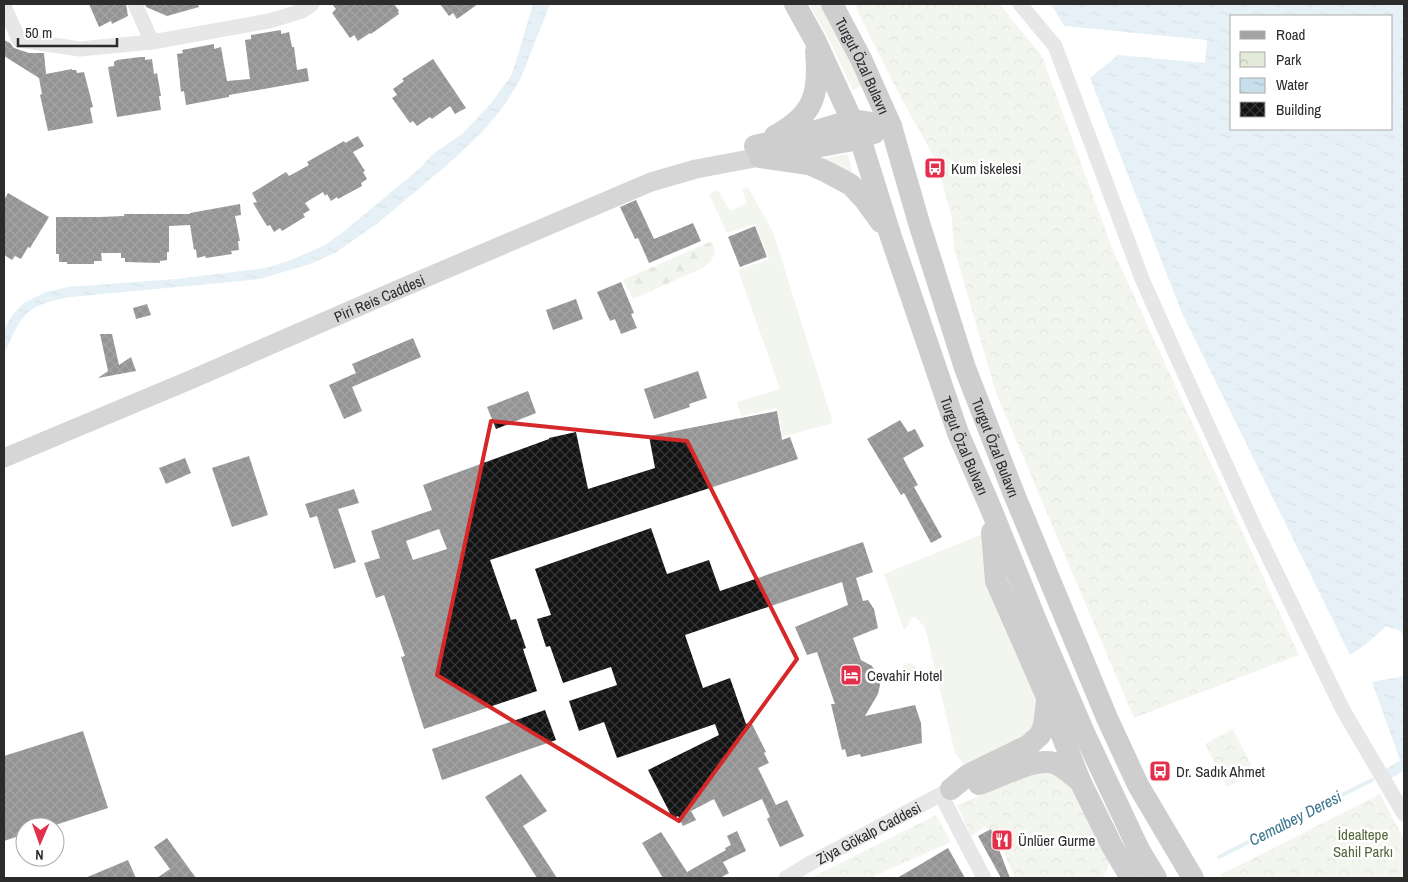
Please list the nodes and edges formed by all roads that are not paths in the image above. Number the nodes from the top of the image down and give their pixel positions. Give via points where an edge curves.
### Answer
1 (135, 4) edge
2 (312, 4) edge
3 (795, 4) edge
4 (832, 4) edge
5 (1020, 4) edge
6 (4, 6) edge
7 (815, 40) junction
8 (152, 42) junction
9 (891, 126) junction
10 (857, 129) junction
11 (758, 152) junction
12 (891, 237) junction
13 (4, 448) edge
14 (4, 458) edge
15 (991, 509) junction
16 (1047, 698) junction
17 (1080, 780) junction
18 (946, 792) junction
19 (1404, 814) edge
20 (1112, 846) junction
21 (786, 878) edge
22 (984, 878) edge
23 (1114, 878) edge
24 (1131, 878) edge
25 (1156, 878) edge
26 (1193, 878) edge

1 - 8 street
2 - 8 street via 302,11 269,21
3 - 7 highway, Turgut Özal Bulvarı
4 - 9 highway, Turgut Özal Bulavrı
5 - 19 street via 1055,46 1142,280 1180,364 1343,710
6 - 8 street via 19,40 80,49
7 - 10 highway, Turgut Özal Bulvarı
7 - 11 highway via 817,84 809,108 803,117
9 - 10 highway
9 - 26 highway, Turgut Özal Bulavrı via 965,368 987,428 1107,718 1138,785
10 - 11 highway via 799,136
10 - 12 highway, Turgut Özal Bulvarı
11 - 12 highway via 809,164 851,185
11 - 13 main road, Piri Reis Caddesi via 645,172 306,323
11 - 14 main road, Piri Reis Caddesi via 651,182
12 - 15 highway, Turgut Özal Bulvarı via 958,433
15 - 16 highway via 996,581
15 - 25 highway, Turgut Özal Bulvarı via 1085,735 1139,850
16 - 17 highway
16 - 18 highway via 1044,726 1030,745 968,775
17 - 18 highway via 1052,762 1037,762 981,784
17 - 20 highway
18 - 21 street, Ziya Gökalp Caddesi
18 - 22 street
20 - 23 highway via 1117,871
20 - 24 highway

